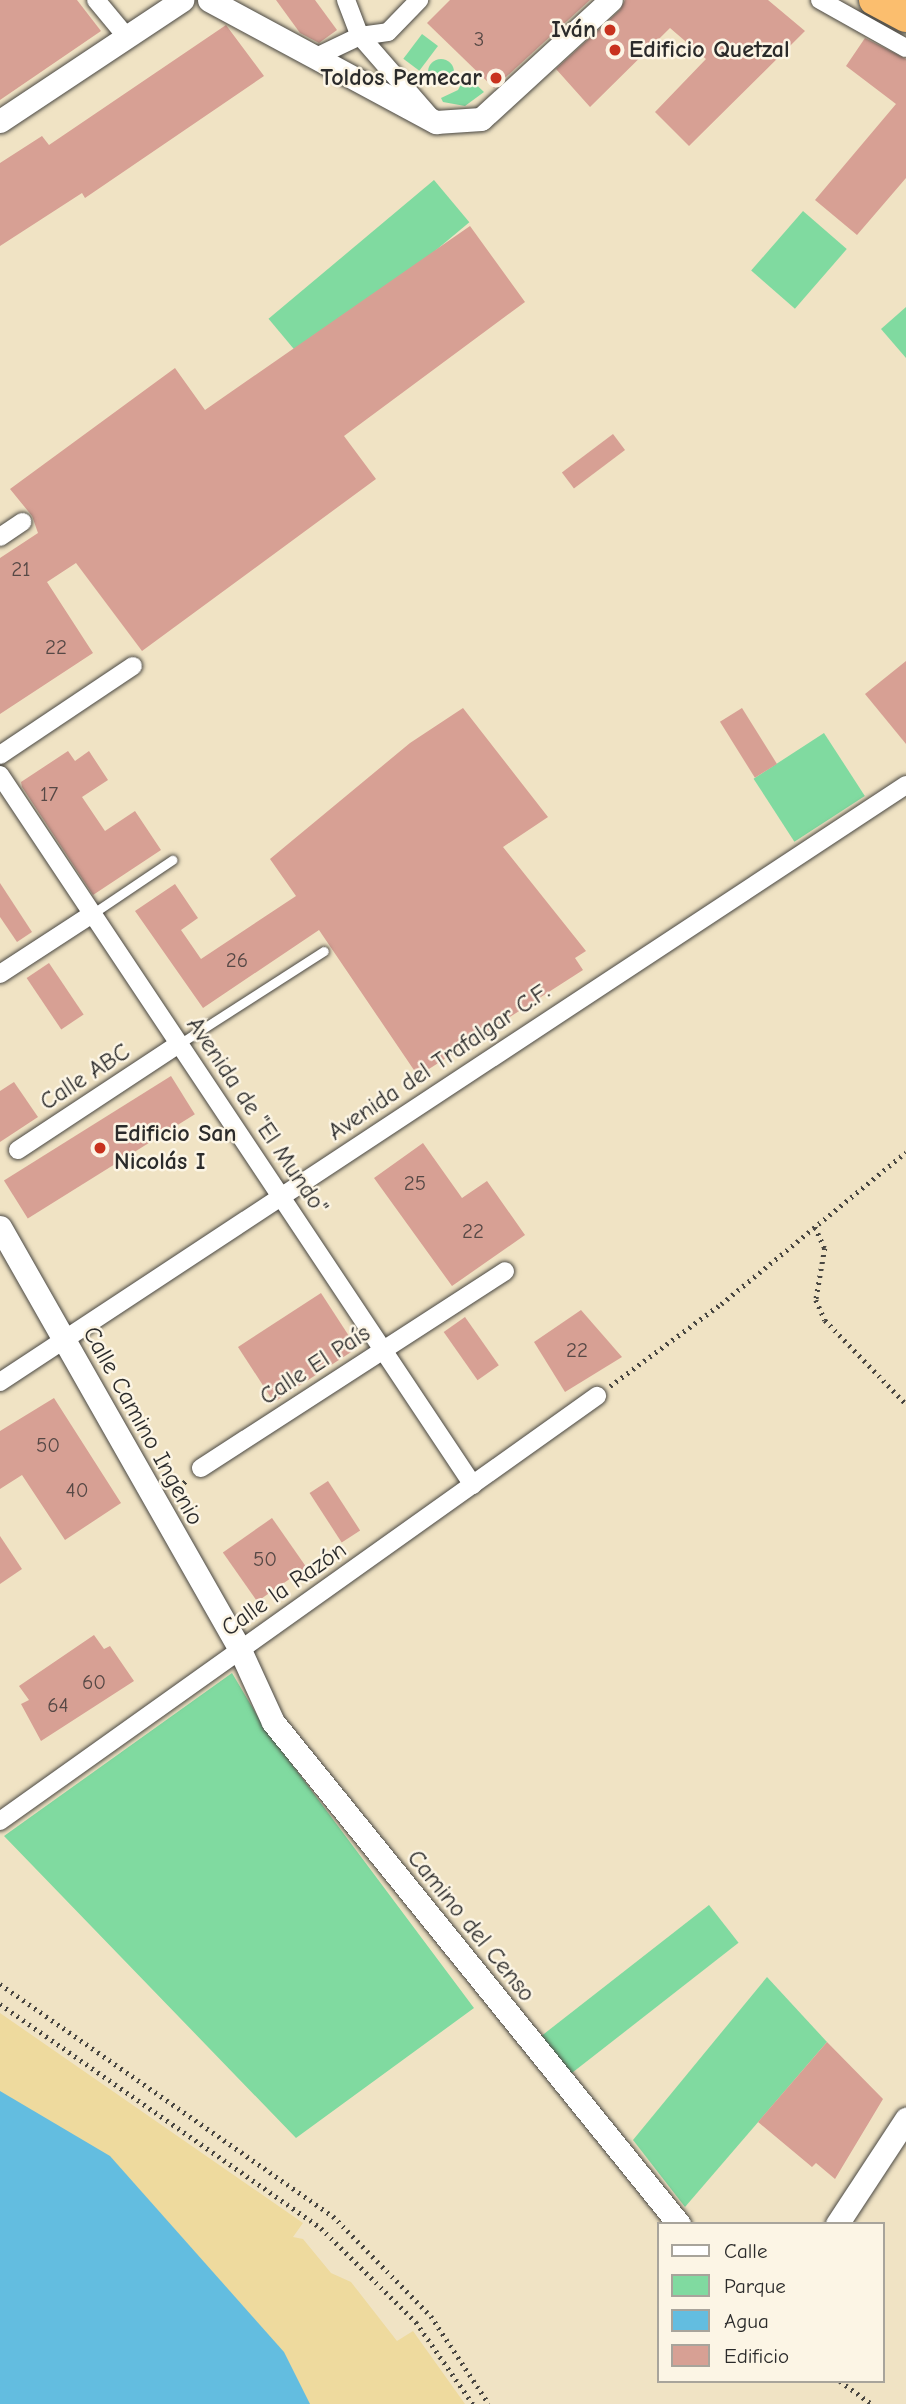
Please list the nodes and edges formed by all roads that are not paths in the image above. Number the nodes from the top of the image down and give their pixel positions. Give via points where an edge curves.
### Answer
1 (96, 0) edge
2 (182, 0) edge
3 (209, 0) edge
4 (346, 0) edge
5 (419, 0) edge
6 (611, 0) edge
7 (820, 0) edge
8 (874, 0) edge
9 (906, 17) edge
10 (125, 35) junction
11 (360, 36) junction
12 (906, 48) edge
13 (316, 57) junction
14 (0, 121) edge
15 (436, 122) junction
16 (22, 522) dead end
17 (0, 537) edge
18 (132, 666) dead end
19 (0, 755) edge
20 (0, 775) edge
21 (906, 785) edge
22 (172, 860) dead end
23 (92, 914) junction
24 (324, 951) dead end
25 (0, 974) edge
26 (179, 1044) junction
27 (18, 1150) dead end
28 (281, 1197) junction
29 (0, 1227) edge
30 (505, 1270) dead end
31 (63, 1339) junction
32 (383, 1350) junction
33 (0, 1382) edge
34 (597, 1396) road end
35 (201, 1468) road end
36 (472, 1485) junction
37 (240, 1650) junction
38 (0, 1821) edge
39 (906, 2119) edge
40 (677, 2222) edge
41 (837, 2222) edge

1 - 10 street
2 - 10 street
3 - 13 street
4 - 11 street
5 - 11 street via 388,32
6 - 15 street via 481,119
7 - 12 street
8 - 9 highway
10 - 14 street
11 - 13 street
11 - 15 street
13 - 15 street
16 - 17 street
18 - 19 street
20 - 23 street, Avenida de "El Mundo"
21 - 28 street, Avenida del Trafalgar C.F.
22 - 23 lane
23 - 25 street
23 - 26 street, Avenida de "El Mundo"
24 - 26 lane
26 - 27 street, Calle ABC
26 - 28 street, Avenida de "El Mundo"
28 - 31 street, Avenida del Trafalgar C.F.
28 - 32 street, Avenida de "El Mundo"
29 - 31 street, Calle Camino Ingenio
30 - 32 street, Calle El País
31 - 33 street, Avenida del Trafalgar C.F.
31 - 37 street, Calle Camino Ingenio
32 - 35 street, Calle El País
32 - 36 street, Avenida de "El Mundo"
34 - 36 street, Calle la Razón
36 - 37 street, Calle la Razón
37 - 38 street, Calle la Razón
37 - 40 street, Camino del Censo via 273,1722
39 - 41 street

